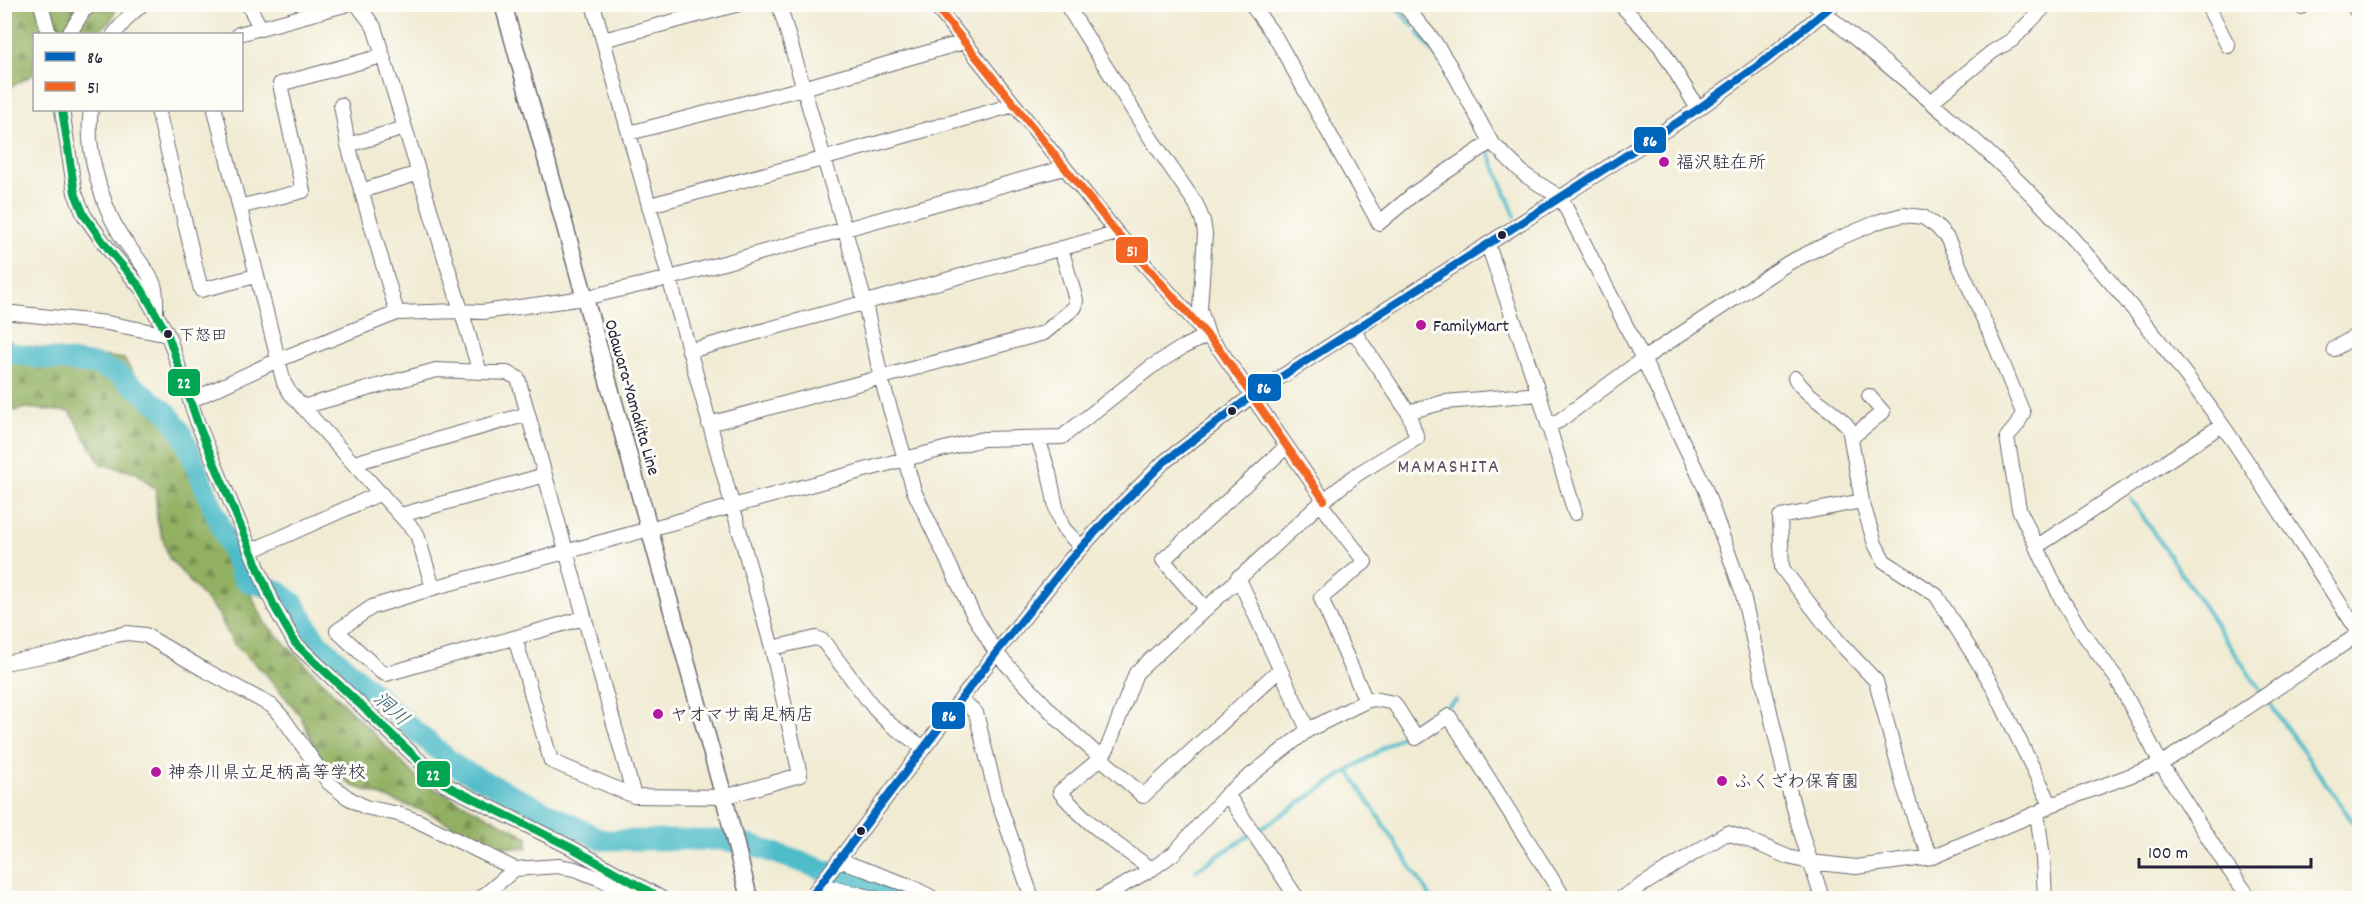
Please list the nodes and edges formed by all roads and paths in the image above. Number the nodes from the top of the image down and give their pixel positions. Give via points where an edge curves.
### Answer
1 (41, 4) edge
2 (94, 4) edge
3 (142, 4) edge
4 (248, 4) edge
5 (348, 4) edge
6 (357, 4) edge
7 (503, 4) edge
8 (593, 4) edge
9 (739, 4) edge
10 (779, 4) edge
11 (934, 4) edge
12 (1066, 4) edge
13 (1251, 4) edge
14 (1403, 4) edge
15 (1620, 4) edge
16 (2047, 4) edge
17 (2207, 4) edge
18 (2353, 4) edge
19 (1824, 7) edge
20 (2360, 18) edge
21 (261, 29) junction
22 (50, 33) edge
23 (70, 33) edge
24 (115, 33) edge
25 (243, 33) edge
26 (603, 40) junction
27 (964, 42) junction
28 (2228, 46) dead end
29 (382, 56) junction
30 (803, 88) junction
31 (1931, 102) junction
32 (341, 105) dead end
33 (1014, 105) junction
34 (1698, 109) junction
35 (62, 111) edge
36 (91, 111) edge
37 (158, 111) edge
38 (215, 111) edge
39 (405, 128) junction
40 (629, 133) junction
41 (348, 145) junction
42 (1486, 145) junction
43 (822, 159) junction
44 (1064, 168) junction
45 (419, 173) junction
46 (361, 191) junction
47 (1561, 198) junction
48 (650, 205) junction
49 (238, 207) junction
50 (845, 230) junction
51 (1117, 233) junction
52 (1488, 245) junction
53 (1061, 248) junction
54 (256, 276) junction
55 (670, 278) junction
56 (584, 298) junction
57 (865, 303) junction
58 (460, 311) junction
59 (4, 312) edge
60 (397, 313) junction
61 (156, 315) junction
62 (1353, 330) junction
63 (2360, 333) edge
64 (168, 335) junction
65 (1208, 335) junction
66 (2334, 349) dead end
67 (689, 351) junction
68 (1643, 359) junction
69 (278, 360) junction
70 (480, 372) junction
71 (881, 378) junction
72 (1795, 378) dead end
73 (1539, 394) junction
74 (1253, 395) junction
75 (1869, 396) dead end
76 (190, 401) junction
77 (302, 407) junction
78 (1408, 412) junction
79 (528, 414) junction
80 (709, 424) junction
81 (2222, 425) junction
82 (1548, 426) junction
83 (1852, 437) junction
84 (1038, 438) junction
85 (1286, 447) junction
86 (905, 459) junction
87 (354, 463) junction
88 (545, 475) junction
89 (381, 493) junction
90 (1322, 501) junction
91 (1862, 501) junction
92 (732, 506) junction
93 (1575, 513) dead end
94 (401, 515) junction
95 (649, 528) junction
96 (1082, 547) junction
97 (2036, 547) junction
98 (251, 551) junction
99 (566, 552) junction
100 (1238, 577) junction
101 (432, 588) junction
102 (1205, 608) junction
103 (584, 618) junction
104 (2359, 634) edge
105 (515, 638) junction
106 (772, 648) junction
107 (996, 652) junction
108 (4, 663) edge
109 (1279, 670) junction
110 (962, 700) junction
111 (1366, 701) junction
112 (1308, 730) junction
113 (924, 748) junction
114 (1101, 758) junction
115 (2162, 764) junction
116 (1227, 794) junction
117 (634, 796) junction
118 (724, 799) junction
119 (2051, 805) junction
120 (2037, 813) junction
121 (1932, 857) junction
122 (839, 860) junction
123 (1810, 862) junction
124 (515, 869) junction
125 (1152, 869) junction
126 (820, 885) junction
127 (747, 891) edge
128 (481, 898) edge
129 (633, 898) edge
130 (661, 898) edge
131 (810, 898) edge
132 (875, 898) edge
133 (933, 898) edge
134 (1032, 898) edge
135 (1100, 898) edge
136 (1297, 898) edge
137 (1564, 898) edge
138 (1621, 898) edge
139 (1822, 898) edge
140 (2045, 898) edge
141 (2250, 898) edge

1 - 22 street
2 - 23 street via 84,10
3 - 24 street
4 - 21 street
5 - 21 street
6 - 29 street via 374,27
7 - 56 main road, Odawara-Yamakita Line
8 - 26 street
9 - 26 street
10 - 30 street
11 - 27 street
12 - 65 street via 1196,204 1205,234 1200,309
13 - 42 street via 1276,38 1379,223 1416,192
14 - 42 street via 1450,66
15 - 34 street via 1660,46
16 - 31 street via 2012,40
17 - 28 street
18 - 20 street
19 - 31 street
19 - 34 street via 1767,59
21 - 25 street
26 - 40 street
27 - 30 street
27 - 33 street
29 - 39 street
29 - 49 street via 280,84 303,191
30 - 40 street
30 - 43 street
31 - 81 street via 2053,217 2165,348
32 - 41 street
33 - 43 street
33 - 44 street
34 - 47 street
35 - 61 street via 75,193 84,214 141,288
36 - 61 street via 95,169 106,209 153,282
37 - 54 street via 201,290
38 - 49 street
39 - 41 street
39 - 45 street
40 - 48 street
41 - 46 street
42 - 47 street
43 - 48 street
43 - 50 street
44 - 50 street
44 - 51 street
45 - 46 street
45 - 58 street
46 - 60 street
47 - 52 street
47 - 68 street
48 - 55 street
49 - 54 street
50 - 55 street
50 - 57 street
51 - 53 street
51 - 65 street
52 - 62 street
52 - 73 street
53 - 57 street
53 - 71 street via 1075,307 1044,333
54 - 69 street
55 - 56 street
55 - 67 street
56 - 58 street via 483,312
56 - 95 main road, Odawara-Yamakita Line
57 - 67 street
57 - 71 street
58 - 60 street
58 - 70 street
59 - 64 street via 107,323
60 - 69 street
61 - 64 street
62 - 74 street
62 - 78 street
63 - 66 street
64 - 76 street
65 - 74 street
65 - 84 street via 1151,367 1062,437
67 - 80 street
68 - 82 street
68 - 97 street via 1788,263 1880,221 1903,214 1923,217 1936,226 1954,252 2022,413 2007,437 2019,509
68 - 123 street via 1705,488 1742,591 1784,772
69 - 76 street
69 - 77 street via 284,383
70 - 77 street via 436,370
70 - 79 street via 507,373 518,378
71 - 80 street
71 - 86 street
72 - 83 street via 1841,418
73 - 78 street via 1445,402
73 - 82 street
74 - 85 street
74 - 96 street via 1164,462
75 - 83 street via 1883,412
76 - 98 street
77 - 87 street
78 - 90 street via 1417,438
79 - 87 street
79 - 88 street
80 - 92 street
81 - 97 street
81 - 104 street
82 - 93 street
83 - 91 street
84 - 86 street via 983,439
84 - 96 street via 1063,528
85 - 90 street
85 - 102 street via 1163,560
86 - 92 street
86 - 107 street via 914,491 973,614
87 - 89 street
88 - 94 street
88 - 99 street
89 - 94 street
89 - 98 street
90 - 100 street
90 - 111 street via 1365,562 1321,598
91 - 119 street via 1884,561 1936,595 1991,683
91 - 121 street via 1780,517 1782,568 1838,641 1876,681 1902,784
92 - 95 street
92 - 106 street
94 - 101 street via 417,534
95 - 99 street
95 - 118 main road, Odawara-Yamakita Line
96 - 107 street
97 - 115 street via 2060,596 2117,679
98 - 130 street via 295,643 434,776
99 - 101 street
99 - 103 street
100 - 102 street
100 - 109 street
101 - 105 street via 372,606 337,631 386,674
102 - 114 street via 1136,673
103 - 105 street
103 - 117 street
104 - 115 street
105 - 117 street via 551,760
106 - 113 street via 816,638 822,641 874,708
106 - 118 street via 800,775
107 - 110 street
107 - 114 street via 1059,720
108 - 124 street via 58,653 127,633 145,635 272,706 329,783 347,797 365,807 418,821
109 - 112 street
109 - 114 street via 1143,796
110 - 113 street
110 - 134 street via 976,713 998,798
111 - 112 street
111 - 137 street via 1394,703 1416,738 1449,716
112 - 116 street
113 - 122 street
114 - 125 street via 1060,792 1102,835
115 - 119 street
115 - 141 street
116 - 125 street via 1174,853
116 - 136 street
117 - 118 street
118 - 127 main road, Odawara-Yamakita Line
119 - 120 street
120 - 121 street
120 - 140 street
121 - 123 street via 1856,867
122 - 126 street
122 - 133 street
123 - 138 street via 1727,833
123 - 139 street
124 - 128 street
124 - 129 street via 575,869
125 - 135 street
126 - 131 street
126 - 132 street

